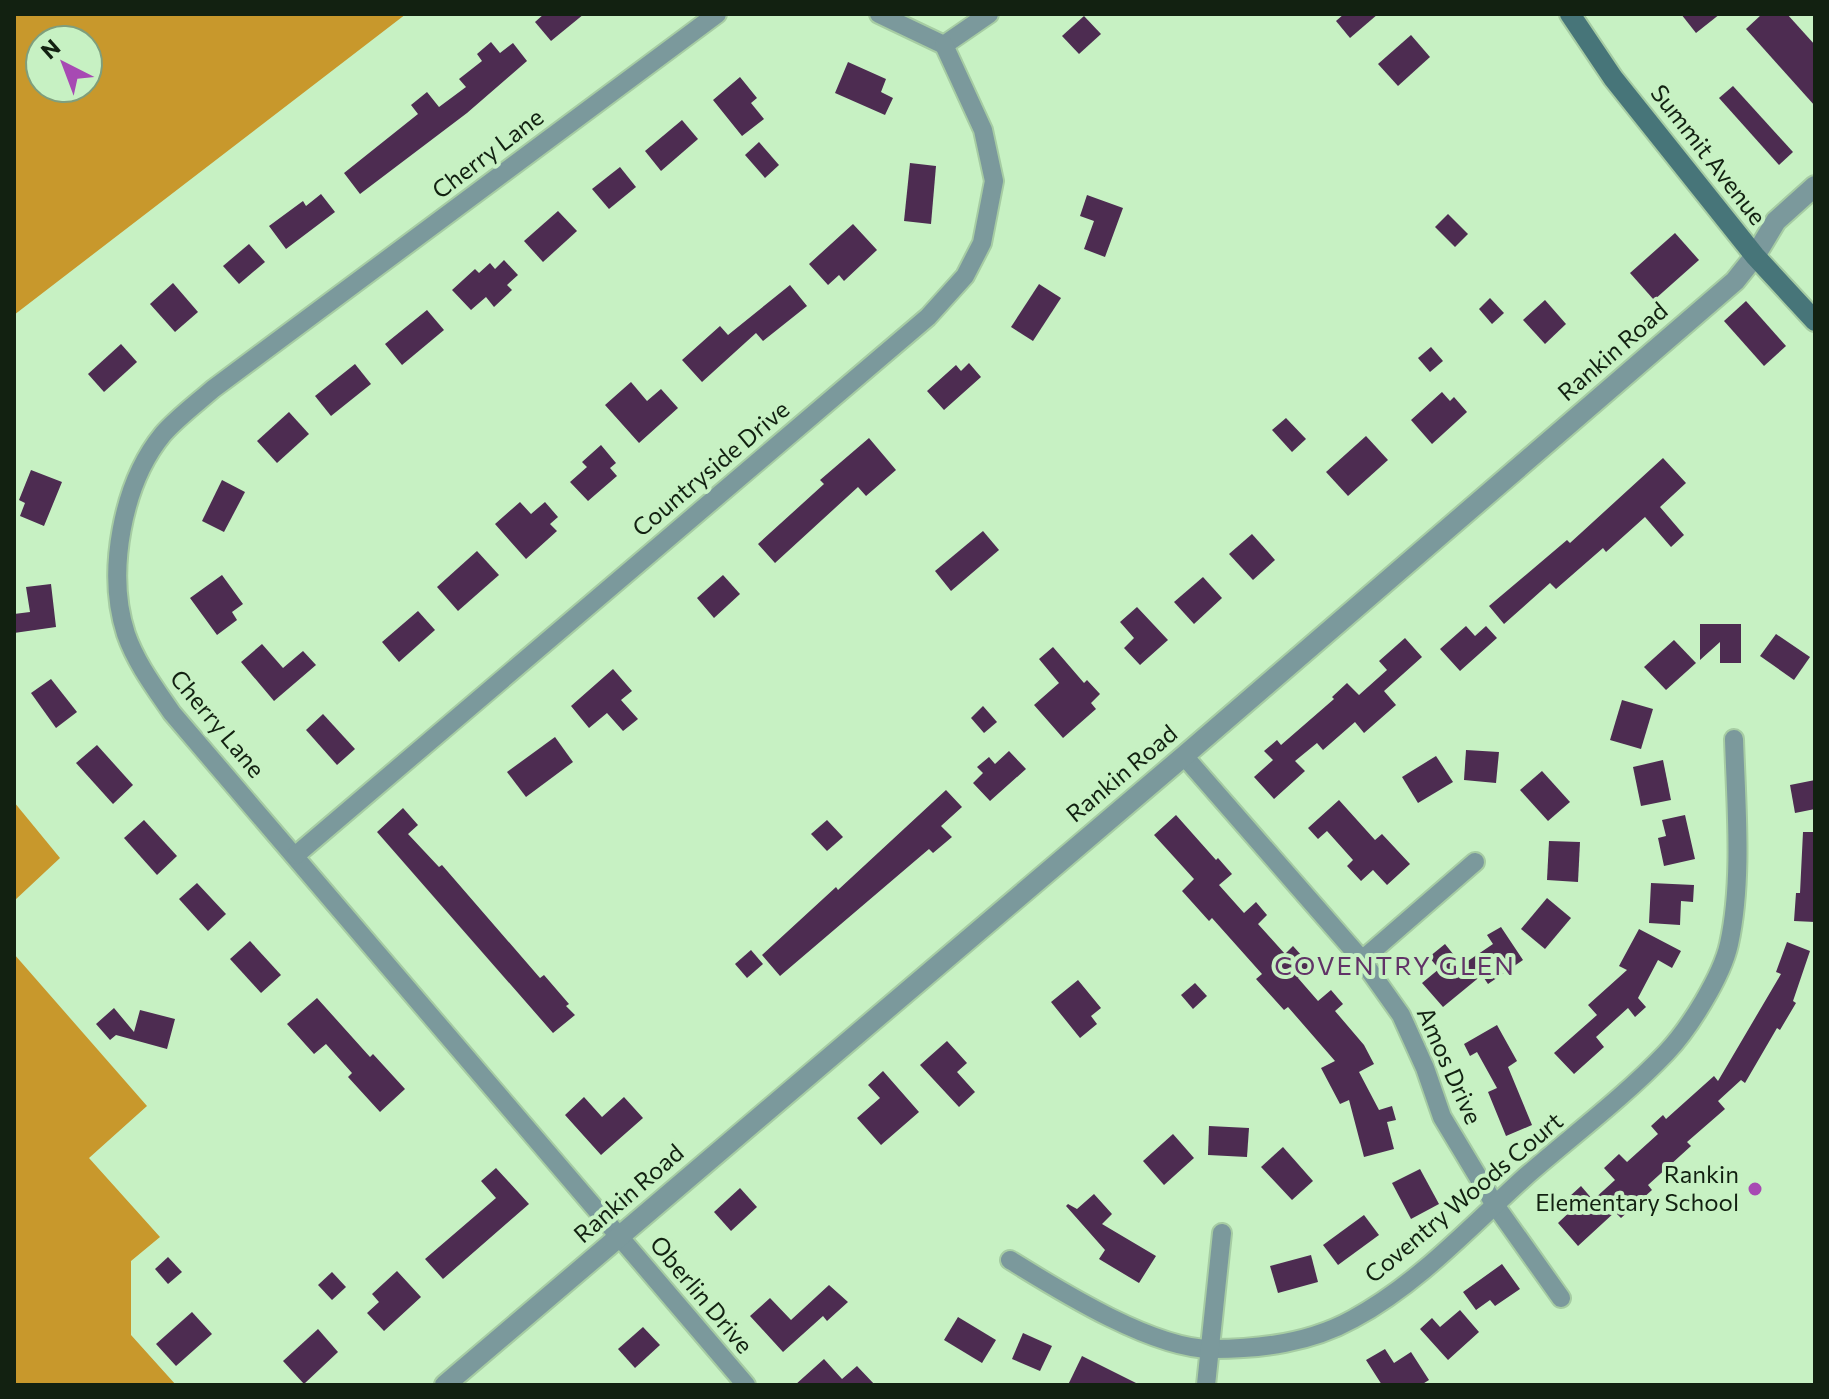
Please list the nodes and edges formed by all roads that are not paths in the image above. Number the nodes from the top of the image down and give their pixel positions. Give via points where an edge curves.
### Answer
1 (717, 14) edge
2 (879, 14) edge
3 (989, 14) edge
4 (1570, 14) edge
5 (944, 45) junction
6 (1815, 186) edge
7 (1755, 256) junction
8 (1815, 321) edge
9 (1734, 739) dead end
10 (1184, 756) junction
11 (296, 855) junction
12 (1475, 862) dead end
13 (1362, 960) junction
14 (1495, 1205) junction
15 (1222, 1233) dead end
16 (620, 1236) junction
17 (1010, 1260) dead end
18 (1561, 1298) dead end
19 (1208, 1349) junction
20 (445, 1385) edge
21 (746, 1385) edge
22 (1206, 1385) edge

1 - 11 street, Cherry Lane via 213,389 163,435 141,471 122,522 117,584 125,633 142,671 172,713
2 - 5 street
3 - 5 street
4 - 7 main road, Summit Avenue via 1613,78
5 - 11 street, Countryside Drive via 983,130 994,181 982,243 965,276 928,317
6 - 7 street, Rankin Road via 1776,221
7 - 8 main road, Summit Avenue
7 - 10 street, Rankin Road via 1735,281
9 - 14 street, Coventry Woods Court via 1738,860 1729,946 1706,997 1667,1052
10 - 13 street, Amos Drive
10 - 16 street, Rankin Road
11 - 16 street, Cherry Lane
12 - 13 street
13 - 14 street, Amos Drive via 1401,1015 1442,1117
14 - 18 street, Amos Drive
14 - 19 street, Coventry Woods Court via 1405,1285 1352,1320 1295,1342
15 - 19 street
16 - 20 street, Rankin Road
16 - 21 street, Oberlin Drive
17 - 19 street, Coventry Woods Court via 1067,1296 1128,1325
19 - 22 street

